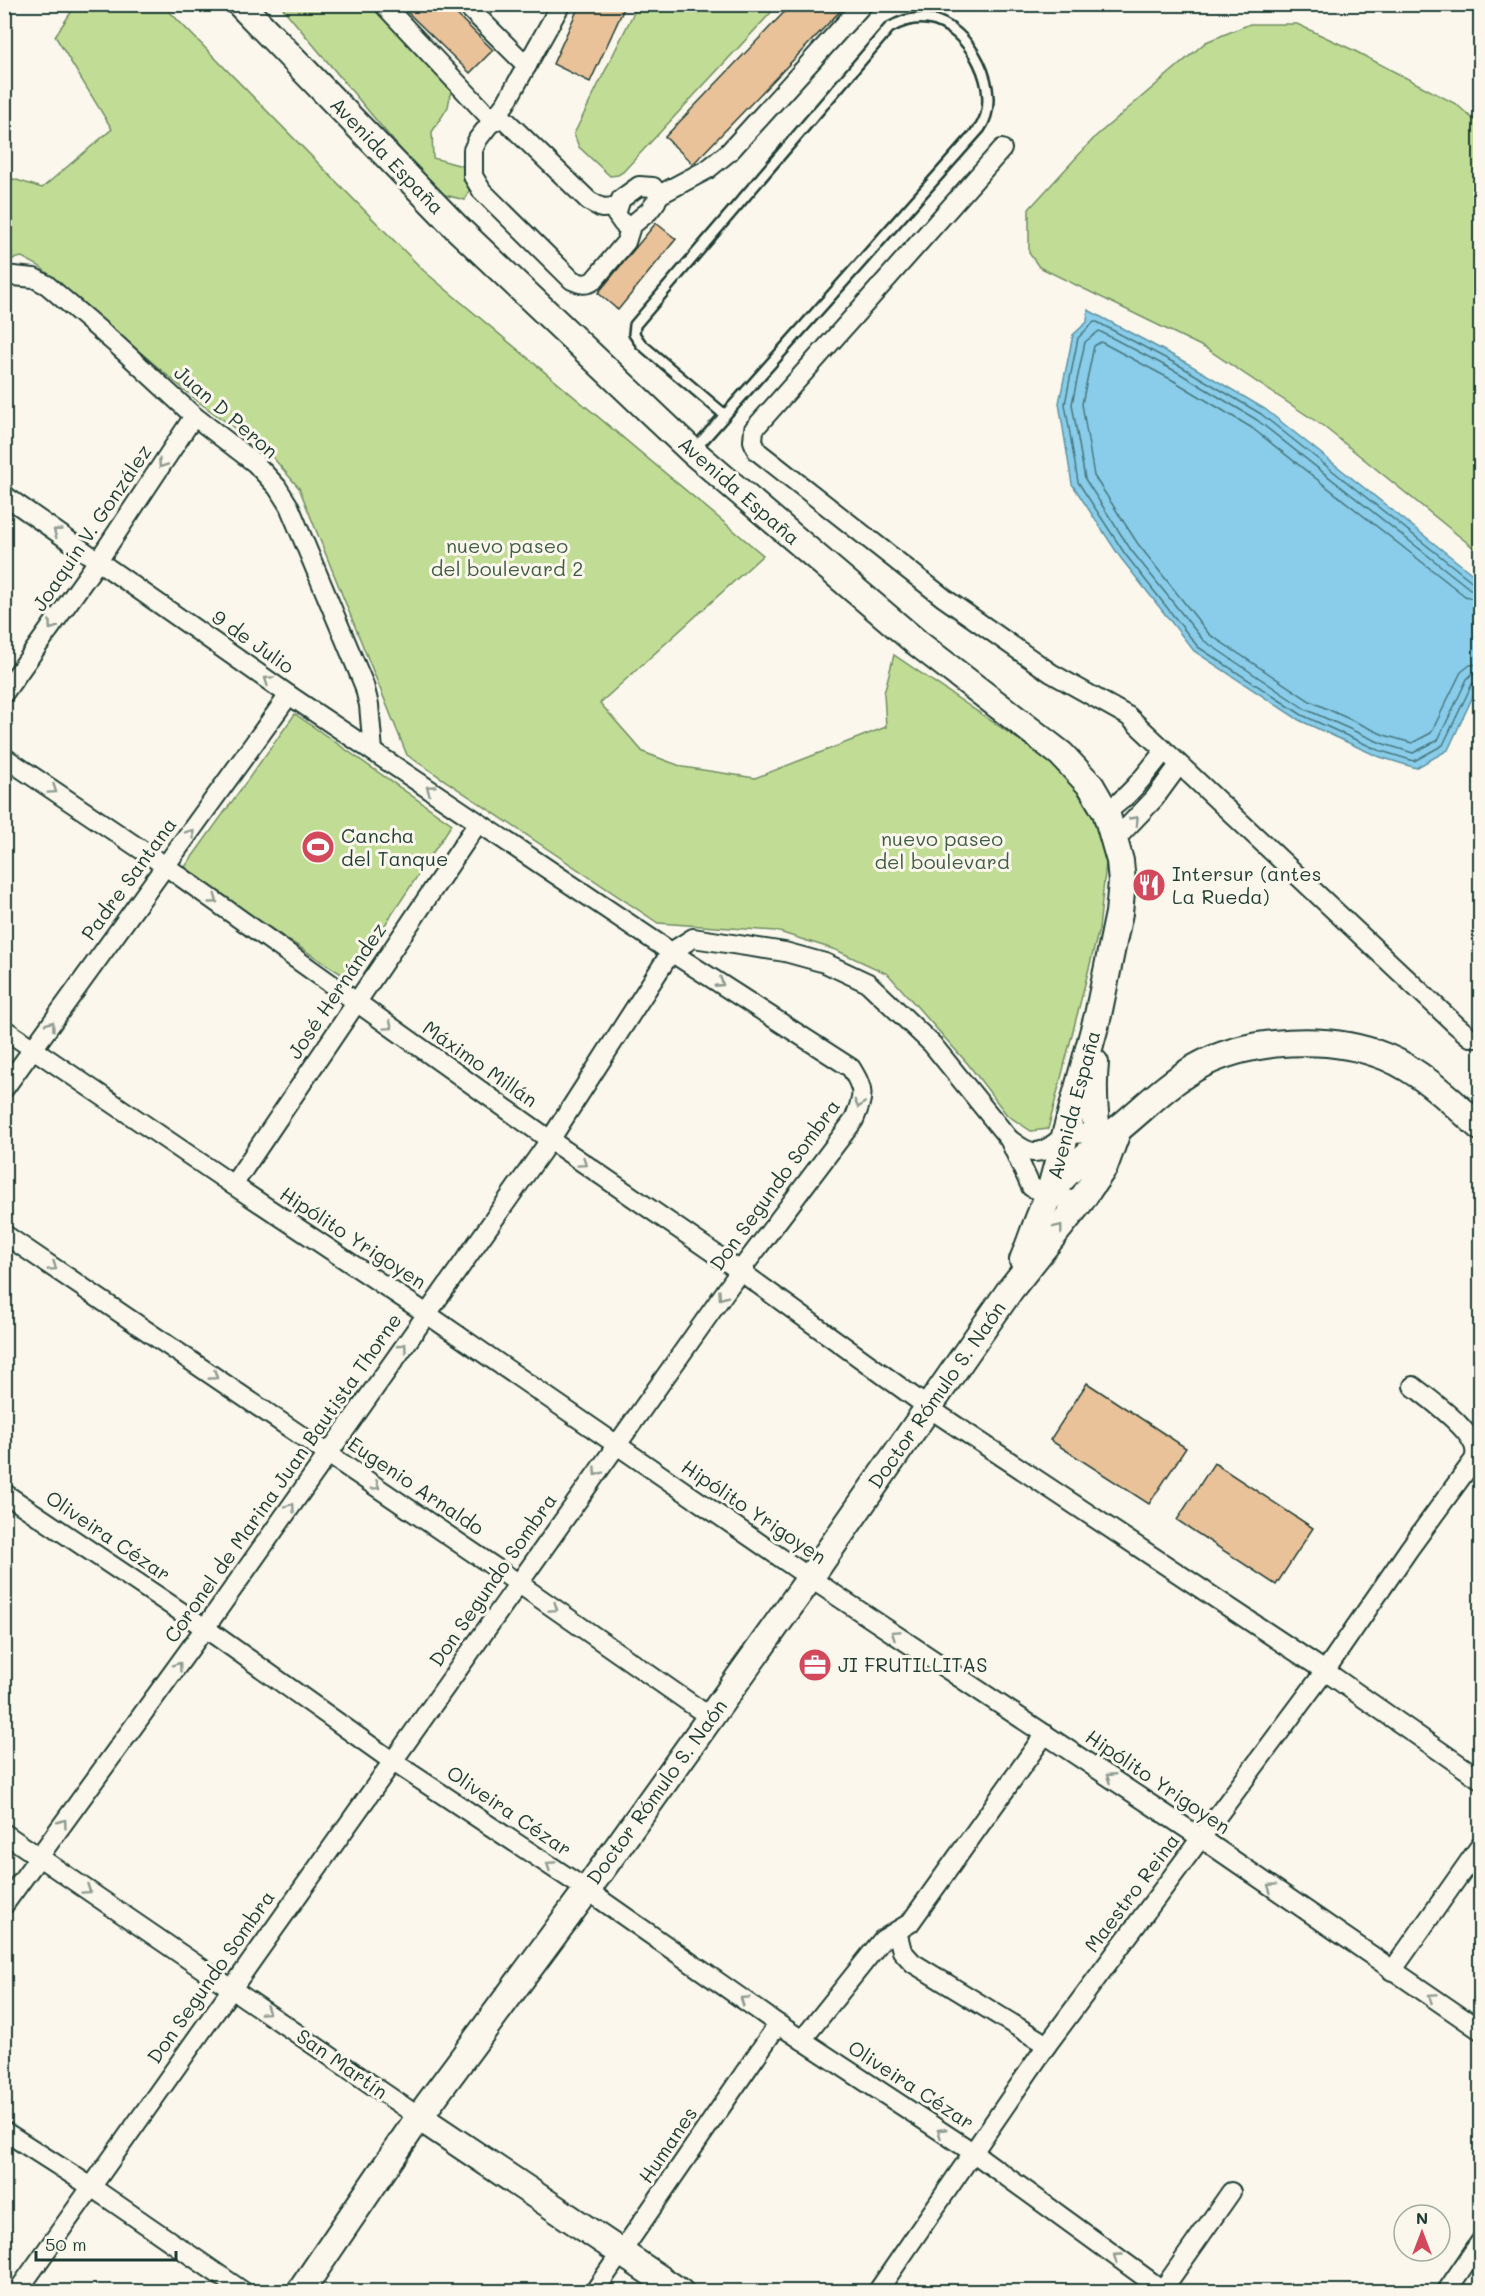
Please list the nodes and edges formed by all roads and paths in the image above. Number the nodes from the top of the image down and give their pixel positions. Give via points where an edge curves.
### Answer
1 (240, 4) edge
2 (383, 4) edge
3 (465, 4) edge
4 (561, 4) edge
5 (863, 4) edge
6 (527, 66) junction
7 (496, 118) junction
8 (1002, 149) dead end
9 (658, 195) junction
10 (617, 207) junction
11 (631, 226) junction
12 (4, 275) edge
13 (724, 415) junction
14 (194, 416) junction
15 (692, 452) junction
16 (4, 495) edge
17 (98, 561) junction
18 (4, 693) edge
19 (289, 695) junction
20 (374, 751) junction
21 (1164, 751) junction
22 (4, 757) edge
23 (1179, 765) junction
24 (1106, 812) junction
25 (478, 823) junction
26 (1115, 840) junction
27 (167, 867) junction
28 (671, 952) junction
29 (356, 1002) junction
30 (1098, 1015) junction
31 (4, 1029) edge
32 (1480, 1037) edge
33 (33, 1049) junction
34 (4, 1089) edge
35 (1095, 1109) junction
36 (1480, 1127) edge
37 (1065, 1137) junction
38 (1109, 1138) junction
39 (1009, 1139) junction
40 (549, 1140) junction
41 (233, 1185) junction
42 (1049, 1195) junction
43 (1080, 1202) junction
44 (4, 1234) edge
45 (740, 1271) junction
46 (1010, 1290) junction
47 (427, 1314) junction
48 (1413, 1386) dead end
49 (929, 1408) junction
50 (617, 1445) junction
51 (328, 1453) junction
52 (4, 1493) edge
53 (810, 1578) junction
54 (518, 1583) junction
55 (205, 1628) junction
56 (1325, 1671) junction
57 (711, 1718) junction
58 (1045, 1734) junction
59 (392, 1761) junction
60 (1480, 1779) edge
61 (4, 1833) edge
62 (1201, 1838) junction
63 (1480, 1846) edge
64 (39, 1857) junction
65 (587, 1890) junction
66 (4, 1905) edge
67 (897, 1930) junction
68 (1392, 1971) junction
69 (231, 1987) junction
70 (778, 2024) junction
71 (1480, 2030) edge
72 (802, 2040) junction
73 (1047, 2045) junction
74 (419, 2117) junction
75 (4, 2131) edge
76 (974, 2153) junction
77 (90, 2186) junction
78 (1231, 2192) dead end
79 (1480, 2242) edge
80 (621, 2253) junction
81 (1162, 2291) edge
82 (16, 2292) edge
83 (244, 2292) edge
84 (300, 2292) edge
85 (594, 2292) edge
86 (680, 2292) edge
87 (877, 2292) edge
88 (1446, 2292) edge

1 - 15 main road, Avenida España via 456,227
2 - 7 street
3 - 6 street
4 - 6 street
5 - 9 street via 729,152 708,169
6 - 7 street
7 - 10 street via 590,201 602,208
7 - 11 street via 473,150 473,176 482,191 572,280 588,284 594,280 626,242
8 - 21 street via 754,429 753,441 758,450 944,598 1051,673 1128,716
9 - 10 street via 653,187 639,186 621,199
9 - 11 street via 657,202
10 - 11 street via 616,214 623,224
12 - 14 street, Juan D Peron via 34,278 47,285
13 - 13 lane via 987,118 989,92 981,67 952,29 930,19 914,18 889,28 635,325 634,334 641,344
13 - 15 lane
14 -> 17 street, Joaquín V. González
14 - 20 street, Juan D Peron via 255,463 289,506 364,685
15 - 24 main road, Avenida España via 916,642 1061,754 1091,786
17 -> 16 street, 9 de Julio
17 -> 18 street, Joaquín V. González
19 -> 17 street, 9 de Julio
19 - 20 street, 9 de Julio
27 -> 19 street, Padre Santana
25 -> 20 street, 9 de Julio
21 - 23 street
21 - 24 street via 1137,787
22 -> 27 street, Máximo Millán
26 -> 23 street via 1154,799
23 - 32 street via 1456,1025 1470,1037
24 - 26 main road, Avenida España
25 - 28 street, Don Segundo Sombra
25 - 29 street, José Hernández
26 - 30 main road, Avenida España via 1122,882 1119,913
27 -> 29 street, Máximo Millán
33 -> 27 street, Padre Santana
28 - 39 street via 693,938 795,955 825,963 868,983 932,1044
28 - 40 street, Coronel de Marina Juan Bautista Thorne
28 -> 45 street, Don Segundo Sombra via 852,1068 862,1087 854,1120
29 -> 40 street, Máximo Millán
29 - 41 street, José Hernández
30 - 35 main road, Avenida España
30 - 37 main road, Avenida España
31 - 33 street, Hipólito Yrigoyen
33 - 34 street, Padre Santana
33 - 41 street, Hipólito Yrigoyen
35 - 38 main road, Avenida España
35 - 38 main road via 1119,1118
36 - 38 main road via 1413,1070 1385,1056 1347,1045 1301,1042 1233,1052 1196,1067 1147,1102
37 - 38 street via 1076,1134
37 - 39 street via 1034,1152
37 - 42 main road, Avenida España
38 - 42 main road, Doctor Rómulo S. Naón via 1082,1158
38 - 43 main road, Doctor Rómulo S. Naón
39 - 42 street via 1031,1187
40 -> 45 street, Máximo Millán
40 - 47 street, Coronel de Marina Juan Bautista Thorne
41 - 47 street, Hipólito Yrigoyen
42 - 43 street
42 - 46 main road, Doctor Rómulo S. Naón
46 -> 43 main road, Doctor Rómulo S. Naón
44 -> 51 street, Eugenio Arnaldo
45 - 49 street, Máximo Millán
45 -> 50 street, Don Segundo Sombra
46 - 49 main road, Doctor Rómulo S. Naón
47 - 50 street, Hipólito Yrigoyen
51 -> 47 street, Coronel de Marina Juan Bautista Thorne
48 - 56 street, Maestro Reina via 1467,1431 1475,1444 1475,1456
49 - 53 main road, Doctor Rómulo S. Naón
49 - 56 street, Máximo Millán
50 - 53 street, Hipólito Yrigoyen
50 -> 54 street, Don Segundo Sombra
51 -> 54 street, Eugenio Arnaldo
55 -> 51 street, Coronel de Marina Juan Bautista Thorne
52 - 55 street, Oliveira Cézar
53 - 57 main road, Doctor Rómulo S. Naón
58 -> 53 street, Hipólito Yrigoyen
54 -> 57 street, Eugenio Arnaldo
54 - 59 street, Don Segundo Sombra
55 - 59 street, Oliveira Cézar
64 -> 55 street, Coronel de Marina Juan Bautista Thorne
56 - 60 street, Máximo Millán
56 - 62 street, Maestro Reina
57 - 65 main road, Doctor Rómulo S. Naón
62 -> 58 street, Hipólito Yrigoyen
58 - 67 street via 910,1923
65 -> 59 street, Oliveira Cézar
59 - 69 street, Don Segundo Sombra
61 - 64 street, San Martín
68 -> 62 street, Hipólito Yrigoyen
62 - 73 street, Maestro Reina
63 - 68 street
64 - 66 street, Coronel de Marina Juan Bautista Thorne
64 -> 69 street, San Martín
70 -> 65 street, Oliveira Cézar
65 - 74 main road, Doctor Rómulo S. Naón
67 - 72 street via 882,1940
67 - 73 street via 902,1951 912,1963
71 -> 68 street, Hipólito Yrigoyen
69 -> 74 street, San Martín
69 - 77 street, Don Segundo Sombra
70 - 72 street, Oliveira Cézar
70 - 80 street, Humanes
76 -> 72 street, Oliveira Cézar
73 - 76 street, Maestro Reina
74 - 80 main road, San Martín
74 - 84 main road, Doctor Rómulo S. Naón
75 - 77 street
81 -> 76 street, Oliveira Cézar
76 - 87 street, Maestro Reina
77 - 82 street, Don Segundo Sombra
77 - 83 street
78 - 81 street
79 - 88 street
80 - 85 street, Humanes
80 - 86 main road, San Martín

